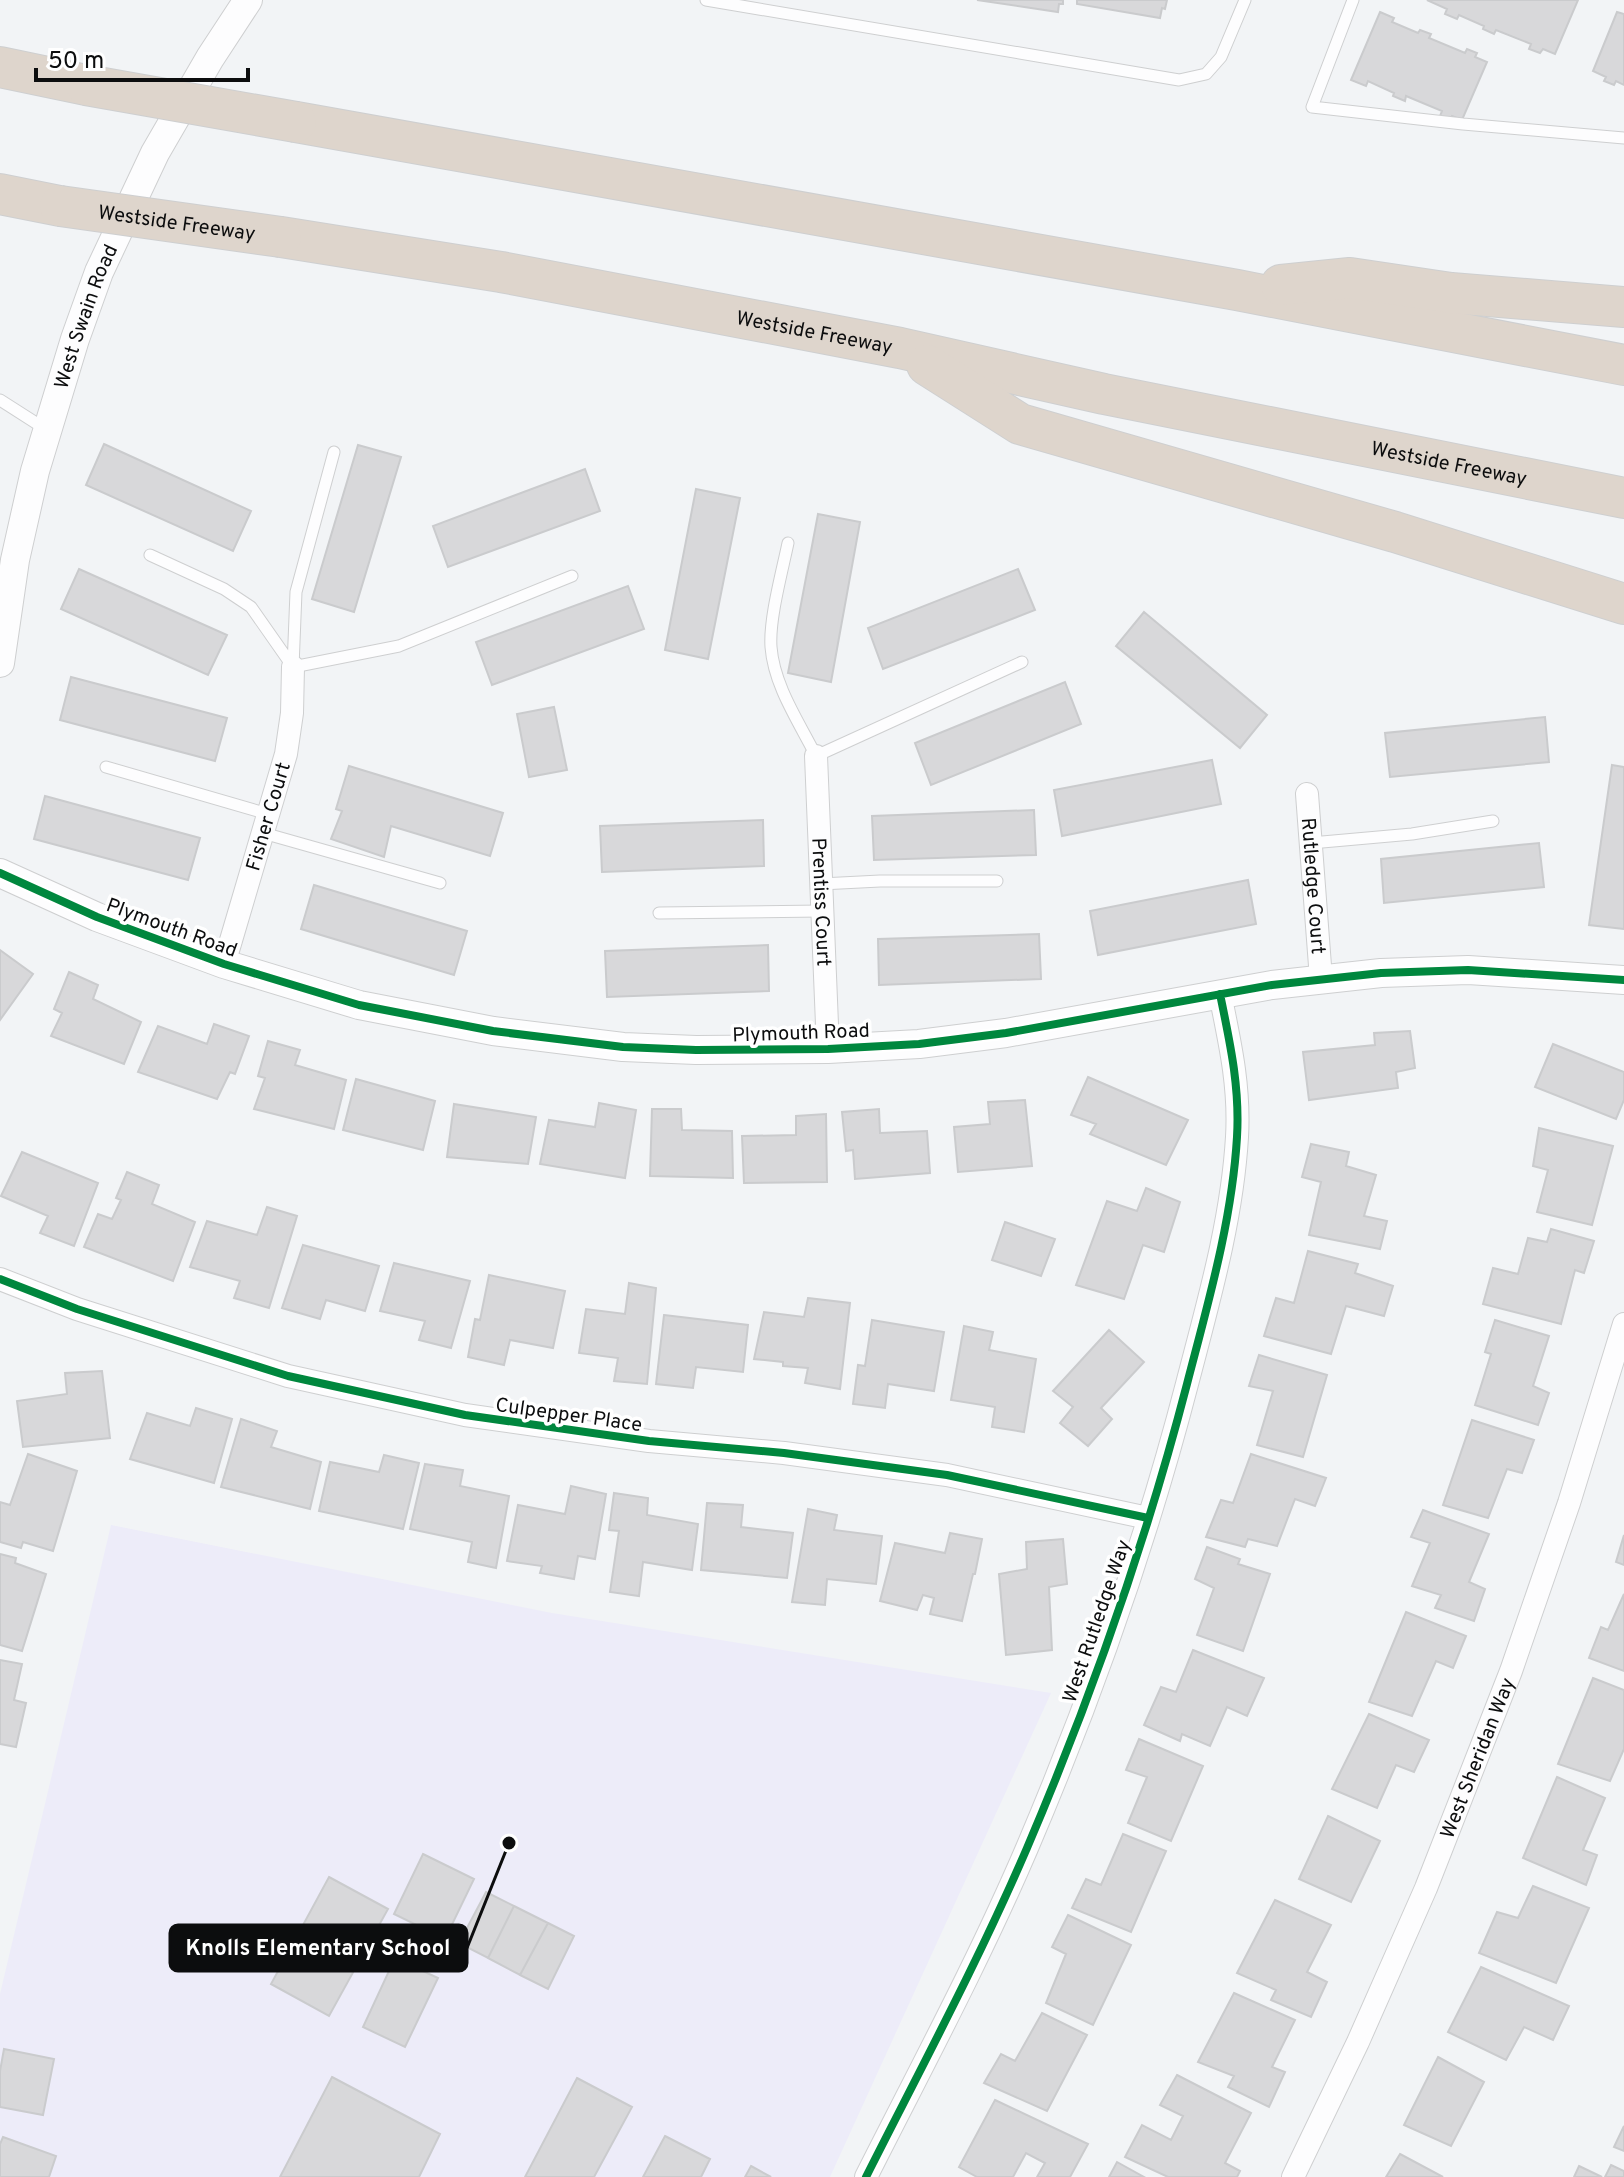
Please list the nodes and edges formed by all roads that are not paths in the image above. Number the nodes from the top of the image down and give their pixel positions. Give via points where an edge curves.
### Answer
1 (248, 0) edge
2 (706, 0) edge
3 (1245, 0) edge
4 (1353, 0) edge
5 (0, 67) edge
6 (1624, 138) edge
7 (0, 194) edge
8 (1237, 290) junction
9 (1624, 307) edge
10 (900, 348) junction
11 (1624, 365) edge
12 (0, 400) edge
13 (47, 430) junction
14 (334, 452) dead end
15 (1624, 498) edge
16 (788, 543) dead end
17 (150, 555) dead end
18 (572, 576) dead end
19 (1624, 604) edge
20 (1022, 662) dead end
21 (0, 663) edge
22 (293, 667) junction
23 (816, 756) junction
24 (106, 767) dead end
25 (1307, 794) dead end
26 (1493, 821) dead end
27 (266, 824) junction
28 (1311, 843) junction
29 (0, 873) edge
30 (997, 881) dead end
31 (440, 883) dead end
32 (821, 884) junction
33 (822, 911) junction
34 (659, 913) dead end
35 (224, 964) junction
36 (1321, 979) junction
37 (1624, 980) edge
38 (1220, 994) junction
39 (828, 1049) junction
40 (1, 1282) edge
41 (1624, 1324) edge
42 (1148, 1518) junction
43 (866, 2177) edge
44 (1293, 2177) edge

1 - 13 street, West Swain Road via 155,153 99,272
2 - 3 lane via 1179,80 1206,74 1221,57
4 - 6 lane via 1312,107
5 - 8 highway, bridge
7 - 10 highway, Westside Freeway, bridge via 501,272
8 - 9 highway via 1350,278 1451,293
8 - 11 highway
10 - 15 highway, Westside Freeway
10 - 19 highway via 1020,424
12 - 13 lane
13 - 21 street, West Swain Road via 15,560
14 - 22 lane via 296,592
16 - 23 lane via 771,650 781,687
17 - 22 lane via 251,607
18 - 22 lane via 399,646
20 - 23 lane
22 - 27 street, Fisher Court via 286,754
23 - 32 street, Prentiss Court
24 - 27 lane
25 - 28 street, Rutledge Court
26 - 28 lane
27 - 31 lane
27 - 35 street, Fisher Court
28 - 36 street, Rutledge Court
29 - 35 street, Plymouth Road via 97,917
30 - 32 lane
32 - 33 street, Prentiss Court
33 - 34 lane
33 - 39 street, Prentiss Court
35 - 39 street, Plymouth Road via 359,1005 493,1031 623,1047
36 - 37 street, Plymouth Road via 1468,970
36 - 38 street, Plymouth Road
38 - 39 street, Plymouth Road via 1006,1033
38 - 42 street, West Rutledge Way via 1237,1078 1233,1176 1205,1315
40 - 42 street, Culpepper Place via 288,1376 465,1415 947,1475
41 - 44 street, West Sheridan Way via 1505,1685 1420,1902
42 - 43 street, West Rutledge Way via 1088,1695 1026,1849

